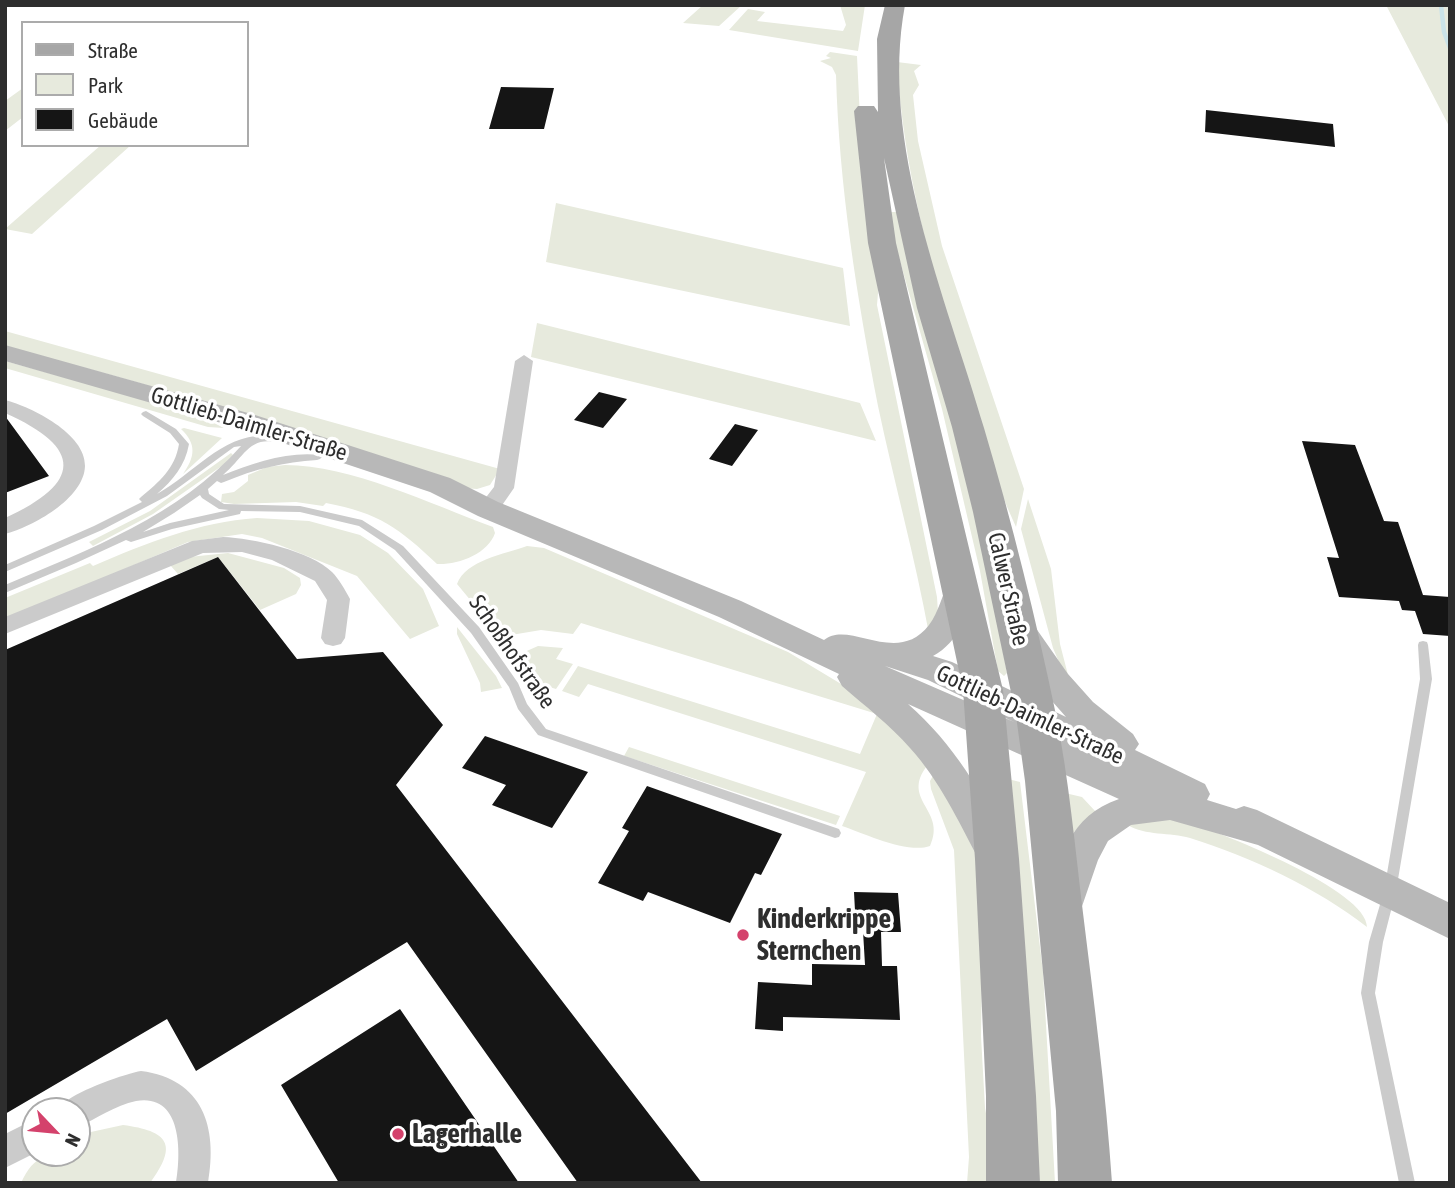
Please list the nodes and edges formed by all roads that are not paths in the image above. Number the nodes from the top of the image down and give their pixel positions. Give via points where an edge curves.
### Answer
1 (873, 5) edge
2 (895, 5) edge
3 (5, 353) edge
4 (524, 361) dead end
5 (5, 373) edge
6 (5, 406) edge
7 (146, 414) junction
8 (249, 430) junction
9 (320, 452) junction
10 (206, 486) junction
11 (250, 509) junction
12 (488, 509) junction
13 (128, 513) junction
14 (5, 527) edge
15 (100, 549) junction
16 (5, 569) edge
17 (961, 588) junction
18 (5, 589) edge
19 (5, 626) edge
20 (1018, 627) junction
21 (785, 634) junction
22 (333, 638) dead end
23 (1423, 645) dead end
24 (892, 656) junction
25 (834, 659) junction
26 (985, 708) junction
27 (1039, 734) junction
28 (1165, 791) junction
29 (835, 833) dead end
30 (997, 859) junction
31 (1390, 891) junction
32 (1059, 922) junction
33 (1450, 922) edge
34 (91, 1106) edge
35 (21, 1143) edge
36 (5, 1152) edge
37 (192, 1183) edge
38 (1013, 1183) edge
39 (1085, 1183) edge
40 (1407, 1183) edge

1 - 17 main road, Calwer Straße via 865,82 876,201
2 - 20 main road, Calwer Straße via 887,82 903,191
3 - 8 main road, Gottlieb-Daimler-Straße
4 - 12 street via 504,488
5 - 7 main road, Gottlieb-Daimler-Straße
6 - 14 street via 65,439 77,458 77,471 58,498 44,510
7 - 8 main road, Gottlieb-Daimler-Straße
7 - 13 lane via 184,444 183,460 167,481
8 - 9 main road, Gottlieb-Daimler-Straße
8 - 10 lane via 233,464
8 - 13 lane via 164,494
9 - 10 lane via 263,463
9 - 12 main road, Gottlieb-Daimler-Straße via 427,496
10 - 11 lane, Schoßhofstraße via 205,496 222,507
10 - 15 lane
11 - 15 lane, Schoßhofstraße via 170,526
11 - 29 lane, Schoßhofstraße via 300,509 362,523 399,548 475,630 542,732
12 - 21 main road, Gottlieb-Daimler-Straße
13 - 16 lane
15 - 18 lane
17 - 24 main road via 945,630 930,644
17 - 26 main road, Calwer Straße
19 - 22 street via 187,550 223,544 279,555 323,576 339,599
20 - 27 main road, Calwer Straße
20 - 28 main road via 1081,711
21 - 24 main road, Gottlieb-Daimler-Straße
21 - 25 main road, Gottlieb-Daimler-Straße
23 - 31 lane via 1426,679
24 - 26 main road, Gottlieb-Daimler-Straße via 940,671
25 - 26 main road, Gottlieb-Daimler-Straße
25 - 30 main road via 921,736 970,806
26 - 27 main road, Gottlieb-Daimler-Straße
26 - 30 main road, Calwer Straße
27 - 28 main road, Gottlieb-Daimler-Straße
27 - 32 main road, Calwer Straße
28 - 31 main road, Gottlieb-Daimler-Straße
28 - 32 main road via 1149,806 1111,817 1095,828 1081,852
30 - 38 main road, Calwer Straße
31 - 33 main road, Gottlieb-Daimler-Straße
31 - 40 lane via 1368,993
32 - 39 main road, Calwer Straße via 1082,1111
34 - 37 street via 139,1085 166,1091 186,1108 195,1135
35 - 36 street

